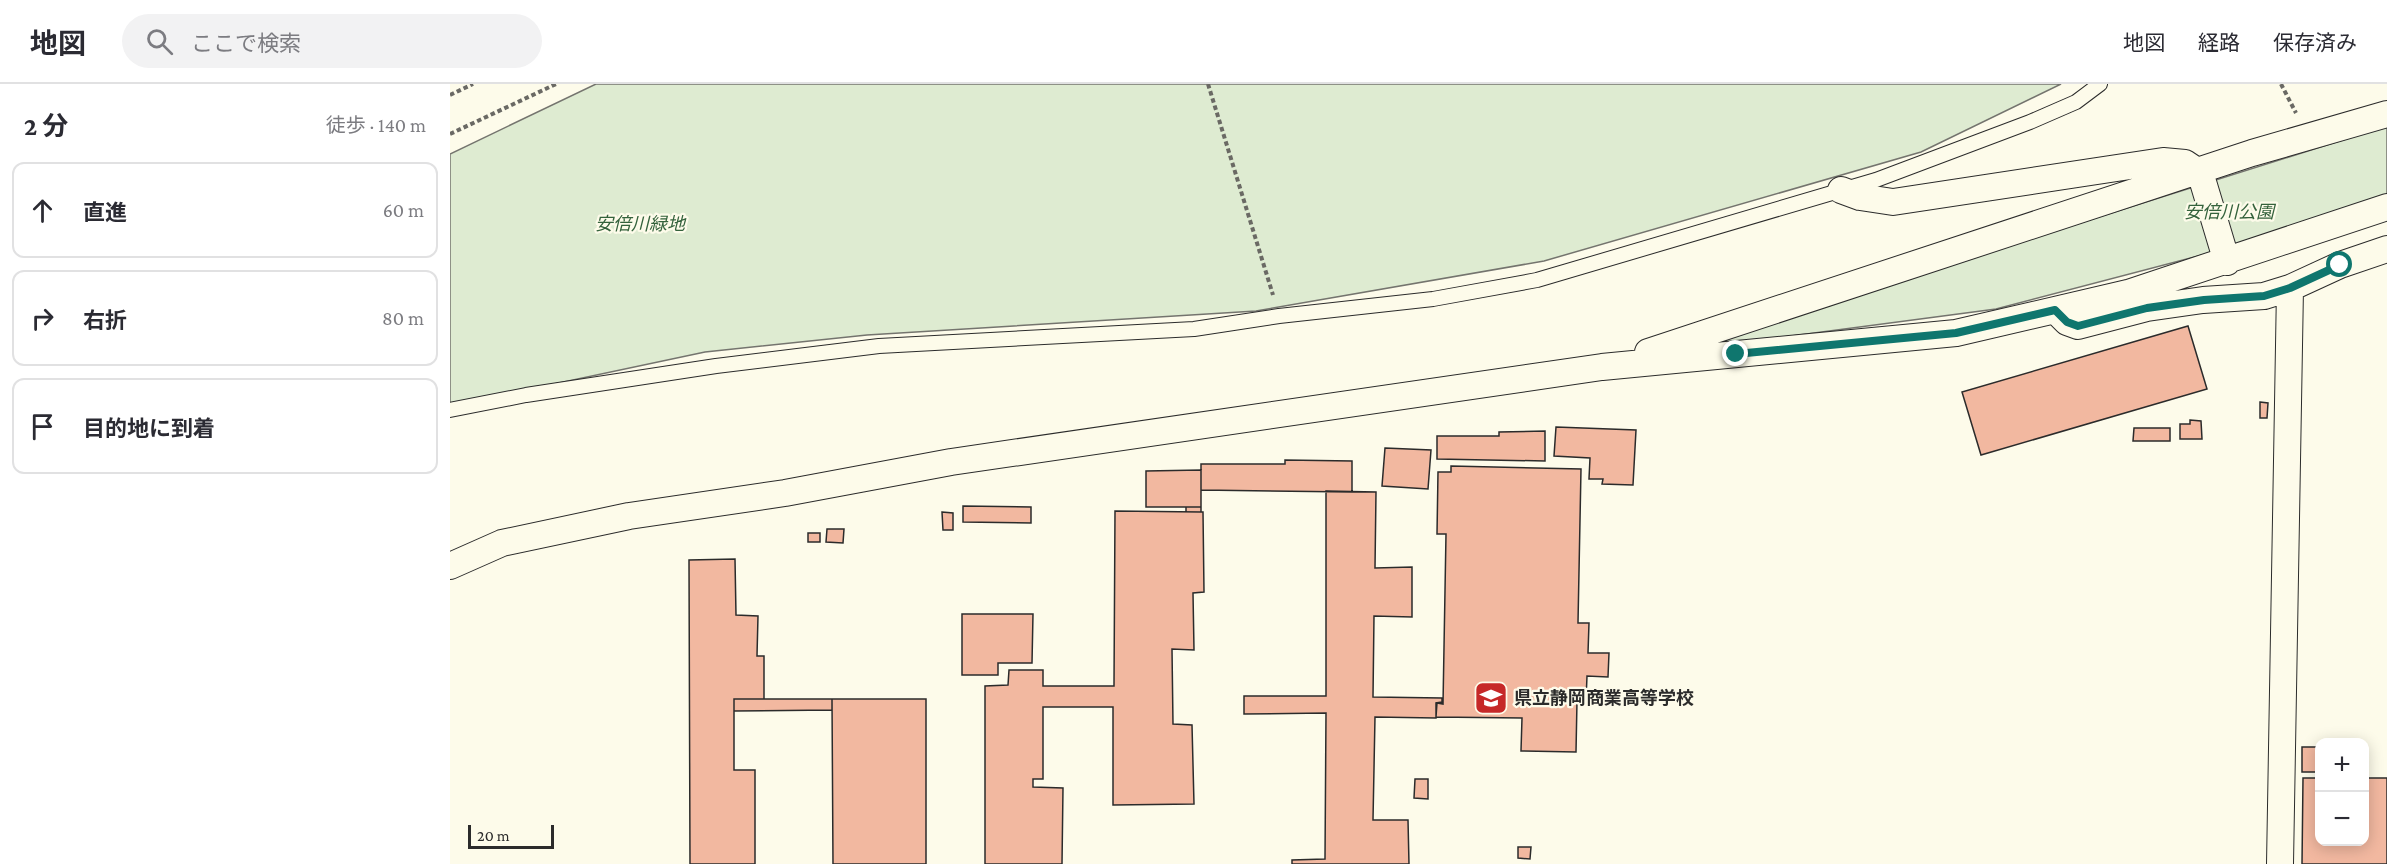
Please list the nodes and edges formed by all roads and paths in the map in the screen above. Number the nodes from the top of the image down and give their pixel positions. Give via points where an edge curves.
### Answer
1 (473, 84) edge
2 (556, 84) edge
3 (1208, 84) edge
4 (2100, 84) edge
5 (450, 95) edge
6 (2387, 114) edge
7 (450, 134) edge
8 (2197, 171) junction
9 (1841, 190) junction
10 (2387, 207) edge
11 (2387, 249) edge
12 (2227, 262) junction
13 (2290, 288) junction
14 (2055, 310) junction
15 (1279, 316) junction
16 (1602, 367) junction
17 (450, 410) edge
18 (450, 566) edge
19 (2280, 864) edge

1 - 5 path
2 - 7 path
3 - 15 path
4 - 9 lane via 2076,102 2030,122
6 - 8 street
8 - 9 street via 2185,163 2163,161 1893,202
8 - 12 street
8 - 16 street
9 - 15 lane via 1537,280 1433,299
10 - 12 street
11 - 13 street
12 - 14 street via 2128,293
13 - 14 street via 2264,296 2147,308 2078,326
13 - 19 street
14 - 16 street via 1956,333
15 - 17 lane via 1194,329 879,346 716,366
16 - 18 street via 951,462 785,493 629,516 502,543

